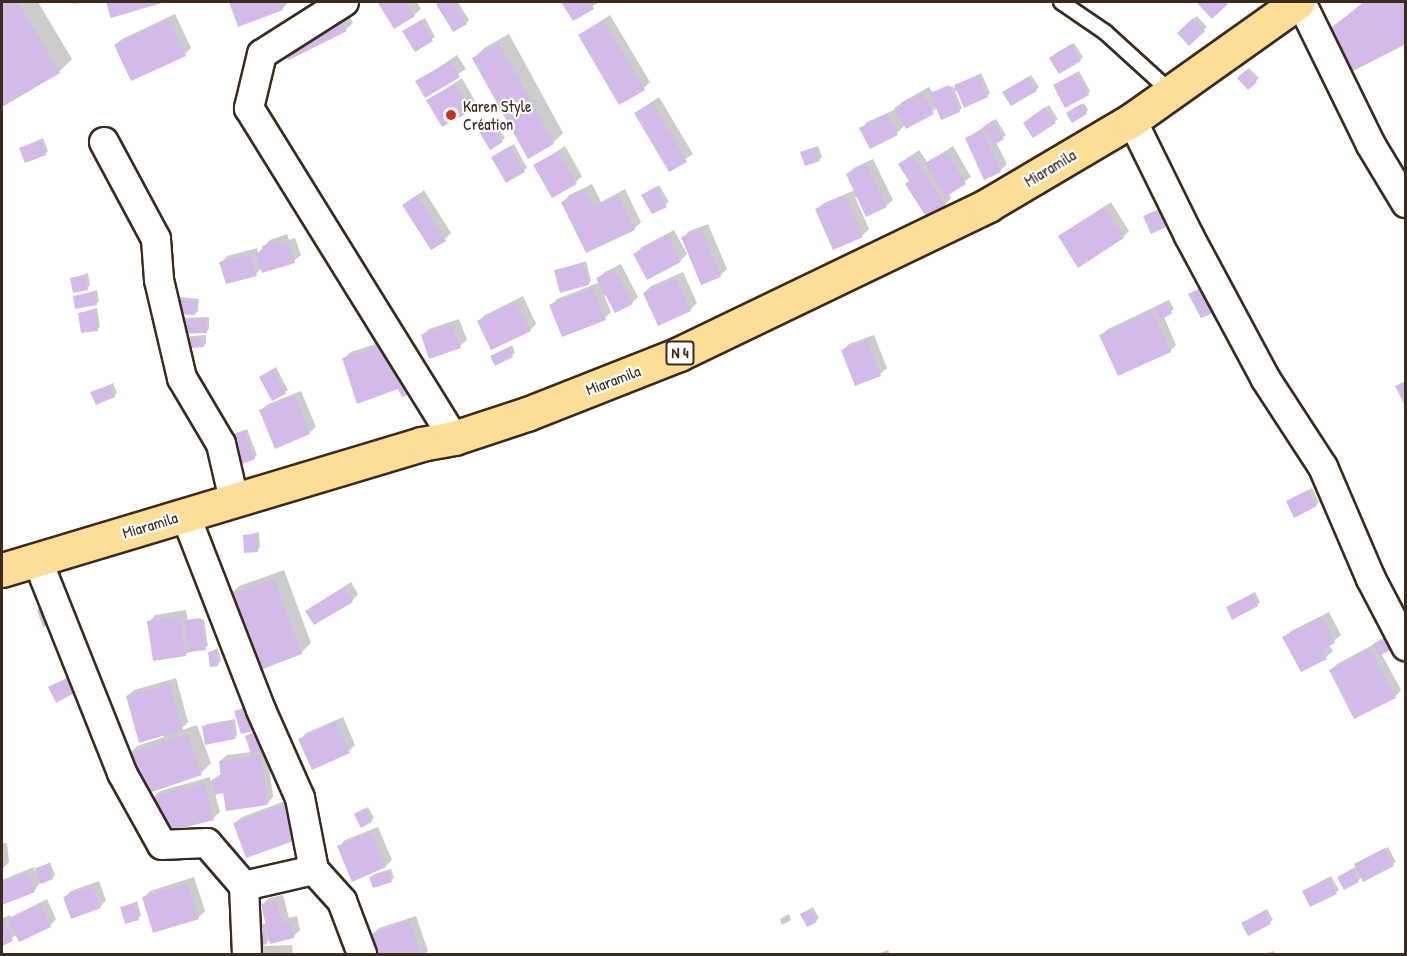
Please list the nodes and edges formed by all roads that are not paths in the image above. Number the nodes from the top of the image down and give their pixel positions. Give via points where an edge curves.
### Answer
1 (344, 2) edge
2 (1061, 2) edge
3 (1299, 2) edge
4 (1172, 93) junction
5 (1132, 120) junction
6 (104, 142) dead end
7 (1406, 203) edge
8 (454, 438) junction
9 (234, 500) junction
10 (185, 514) junction
11 (37, 559) junction
12 (2, 570) edge
13 (1406, 646) edge
14 (314, 870) junction
15 (244, 886) junction
16 (247, 954) edge
17 (362, 954) edge

1 - 8 street via 262,54 249,108
2 - 4 lane via 1105,32
3 - 4 main road, Miaramila / N 4
3 - 7 street via 1371,145
4 - 5 main road, Miaramila / N 4
5 - 8 main road, Miaramila / N 4 via 988,205 679,354 527,414
5 - 13 street via 1265,378 1323,467 1371,579
6 - 9 street via 156,238 159,280 182,378 221,444
8 - 9 main road, Miaramila / N 4 via 421,444
9 - 10 main road, Miaramila / N 4
10 - 11 main road, Miaramila / N 4
10 - 14 street via 261,710 300,798
11 - 12 main road, Miaramila / N 4
11 - 15 street via 122,773 162,845 207,843
14 - 15 street
14 - 17 street via 342,901
15 - 16 street

